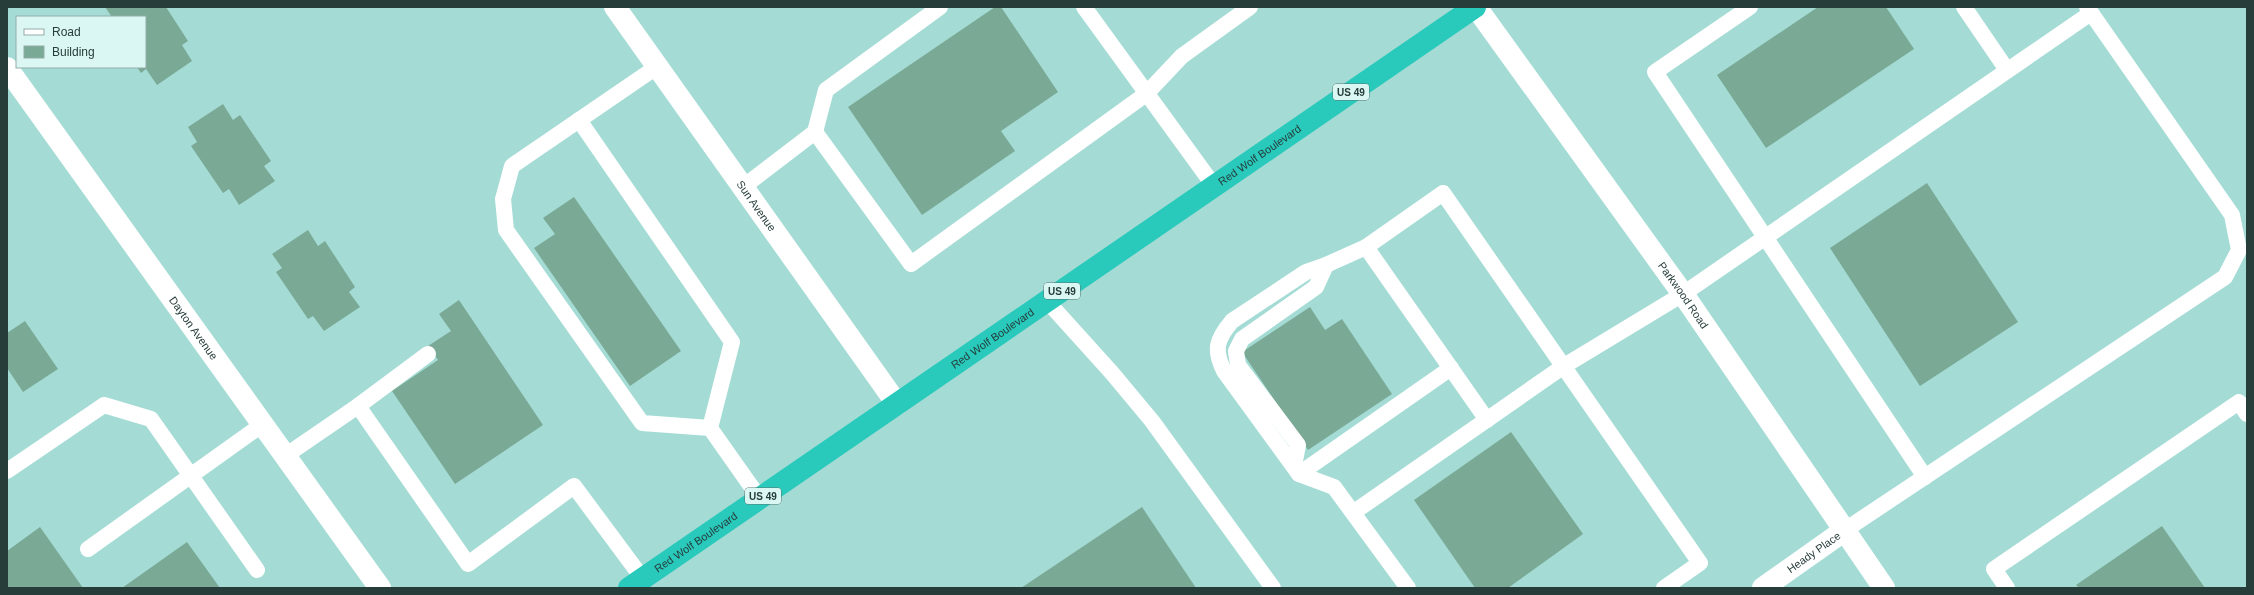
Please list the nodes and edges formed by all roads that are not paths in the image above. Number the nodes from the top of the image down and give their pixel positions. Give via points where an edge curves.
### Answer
1 (615, 7) edge
2 (940, 7) edge
3 (1084, 7) edge
4 (1250, 7) edge
5 (1476, 7) edge
6 (1750, 7) edge
7 (1964, 7) edge
8 (2089, 10) edge
9 (658, 66) junction
10 (7, 68) edge
11 (2007, 70) junction
12 (1146, 94) junction
13 (579, 120) junction
14 (815, 132) junction
15 (1214, 186) junction
16 (743, 187) junction
17 (1765, 236) junction
18 (1366, 247) junction
19 (1683, 294) junction
20 (1047, 301) junction
21 (428, 354) dead end
22 (1564, 366) junction
23 (1451, 368) junction
24 (897, 404) junction
25 (358, 406) junction
26 (2247, 414) edge
27 (1487, 420) junction
28 (262, 424) junction
29 (710, 428) junction
30 (285, 456) junction
31 (1296, 470) junction
32 (7, 471) edge
33 (191, 476) junction
34 (1925, 477) junction
35 (760, 498) junction
36 (1354, 512) junction
37 (1845, 530) junction
38 (88, 549) dead end
39 (257, 570) dead end
40 (636, 583) edge
41 (380, 588) edge
42 (1273, 588) edge
43 (1408, 588) edge
44 (1664, 588) edge
45 (1763, 588) edge
46 (1884, 588) edge
47 (2007, 588) edge

1 - 9 street, Sun Avenue
2 - 14 lane via 826,90
3 - 12 lane
4 - 12 lane via 1182,56
5 - 15 highway, Red Wolf Boulevard / US 49
5 - 19 street, Parkwood Road
6 - 17 lane via 1655,72
7 - 11 lane
8 - 11 lane
8 - 34 lane via 2232,215 2239,250 2225,277
9 - 13 lane
9 - 16 street, Sun Avenue
10 - 28 street, Dayton Avenue
11 - 17 lane
12 - 14 lane via 911,264
12 - 15 lane
13 - 29 lane via 732,342
13 - 29 lane via 512,166 503,199 506,230 642,423
14 - 16 lane
15 - 20 highway, Red Wolf Boulevard / US 49
16 - 24 street, Sun Avenue
17 - 19 lane
17 - 34 lane
18 - 22 lane via 1443,193
18 - 23 lane
18 - 31 lane via 1306,272 1232,321 1218,344 1218,358 1224,371
19 - 22 lane
19 - 37 street, Parkwood Road
20 - 24 highway, Red Wolf Boulevard / US 49
20 - 42 lane via 1152,421
21 - 25 lane
22 - 27 lane
22 - 44 lane via 1700,563
23 - 27 lane
23 - 31 lane
24 - 35 highway, Red Wolf Boulevard / US 49
25 - 30 lane
25 - 40 lane via 468,564 574,486
26 - 47 lane via 2239,402 1994,569
27 - 36 lane
28 - 30 street, Dayton Avenue
28 - 33 lane
29 - 35 lane
30 - 41 street, Dayton Avenue
31 - 36 lane via 1334,487
32 - 33 lane via 104,405 151,419
33 - 38 lane
33 - 39 lane
34 - 37 lane
35 - 40 highway, Red Wolf Boulevard / US 49
36 - 43 lane
37 - 45 street, Heady Place
37 - 46 street, Parkwood Road

